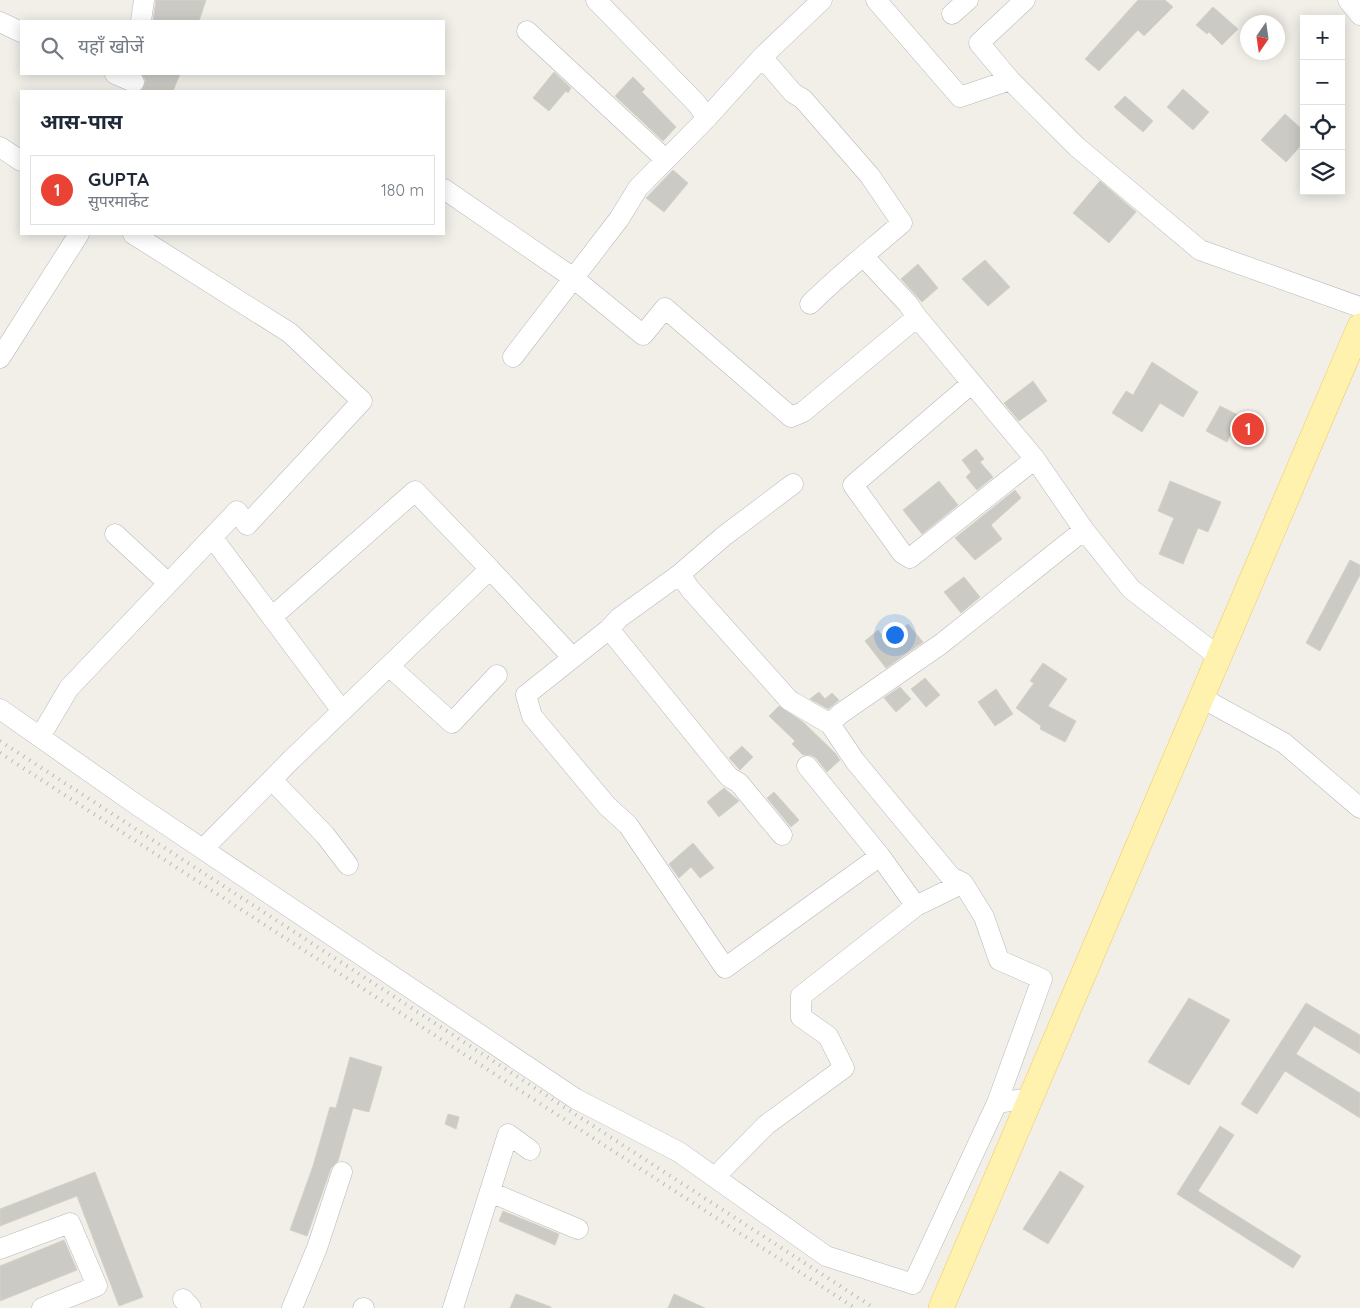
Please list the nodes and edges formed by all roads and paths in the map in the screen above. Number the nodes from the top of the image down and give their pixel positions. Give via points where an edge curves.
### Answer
1 (144, 0) edge
2 (596, 0) edge
3 (822, 0) edge
4 (876, 0) edge
5 (968, 0) edge
6 (1025, 0) edge
7 (1348, 0) edge
8 (952, 14) dead end
9 (1360, 15) edge
10 (141, 20) edge
11 (0, 22) edge
12 (527, 31) dead end
13 (20, 32) edge
14 (762, 57) junction
15 (118, 75) edge
16 (1010, 80) junction
17 (134, 82) edge
18 (707, 118) junction
19 (0, 147) edge
20 (20, 160) edge
21 (665, 160) junction
22 (445, 190) edge
23 (78, 235) edge
24 (135, 235) edge
25 (864, 257) junction
26 (572, 278) junction
27 (810, 304) dead end
28 (1360, 306) edge
29 (917, 318) junction
30 (1360, 326) edge
31 (513, 357) dead end
32 (0, 358) edge
33 (971, 384) junction
34 (1035, 459) junction
35 (794, 484) dead end
36 (1084, 530) junction
37 (115, 534) dead end
38 (212, 537) junction
39 (490, 570) junction
40 (680, 574) junction
41 (168, 583) junction
42 (272, 617) junction
43 (609, 629) junction
44 (1219, 657) junction
45 (573, 658) junction
46 (389, 666) junction
47 (497, 675) dead end
48 (1202, 698) junction
49 (0, 709) edge
50 (342, 712) junction
51 (830, 724) junction
52 (40, 737) junction
53 (807, 766) dead end
54 (272, 780) junction
55 (1360, 808) edge
56 (782, 836) dead end
57 (203, 849) junction
58 (880, 856) junction
59 (348, 865) dead end
60 (963, 883) junction
61 (916, 906) junction
62 (1031, 1098) junction
63 (996, 1103) junction
64 (530, 1150) dead end
65 (342, 1172) dead end
66 (715, 1177) junction
67 (490, 1192) junction
68 (578, 1229) dead end
69 (0, 1249) edge
70 (42, 1308) edge
71 (292, 1308) edge
72 (453, 1308) edge
73 (941, 1308) edge

1 - 10 street
2 - 18 street
3 - 14 street
4 - 16 street via 960,97
5 - 8 street
6 - 16 street via 979,43
7 - 9 street
11 - 13 street
12 - 21 street
14 - 18 street
14 - 25 street via 793,92 803,98 870,176 902,223
15 - 17 street
16 - 28 street via 1077,147 1200,250
18 - 21 street
19 - 20 street
21 - 26 street via 638,188 619,219
22 - 26 street
23 - 32 street
24 - 38 street via 290,333 362,401 247,525 236,511
25 - 27 street via 839,275
25 - 29 street
26 - 29 street via 642,335 665,308 791,417 803,412
26 - 31 street
29 - 33 street
30 - 44 main road
33 - 34 street
33 - 34 street via 853,485 902,553 910,558
34 - 36 street
35 - 40 street via 724,536
36 - 44 street via 1131,589
36 - 51 street via 941,644
37 - 41 street
38 - 41 street
38 - 42 street
39 - 42 street via 415,491
39 - 45 street
39 - 46 street
40 - 43 street via 619,618
40 - 51 street via 789,700
41 - 52 street via 69,688
42 - 50 street
43 - 45 street
43 - 56 street
44 - 48 main road
45 - 58 street via 526,695 532,716 607,806 628,825 725,968
46 - 47 street via 452,723
46 - 50 street
48 - 55 street via 1284,743
48 - 62 main road
49 - 52 street
50 - 54 street
51 - 60 street via 855,761 951,877
52 - 57 street
53 - 58 street
54 - 57 street
54 - 59 street via 326,835
57 - 66 street via 576,1099 679,1152
58 - 61 street
60 - 61 street
60 - 63 street via 984,917 999,960 1042,979
61 - 66 street via 801,996 801,1017 828,1036 844,1068 766,1125
62 - 63 street
62 - 73 main road
63 - 66 street via 914,1284 826,1256
64 - 67 street via 508,1134
65 - 71 street via 317,1248
67 - 68 street
67 - 72 street
69 - 70 street via 70,1223 97,1286

